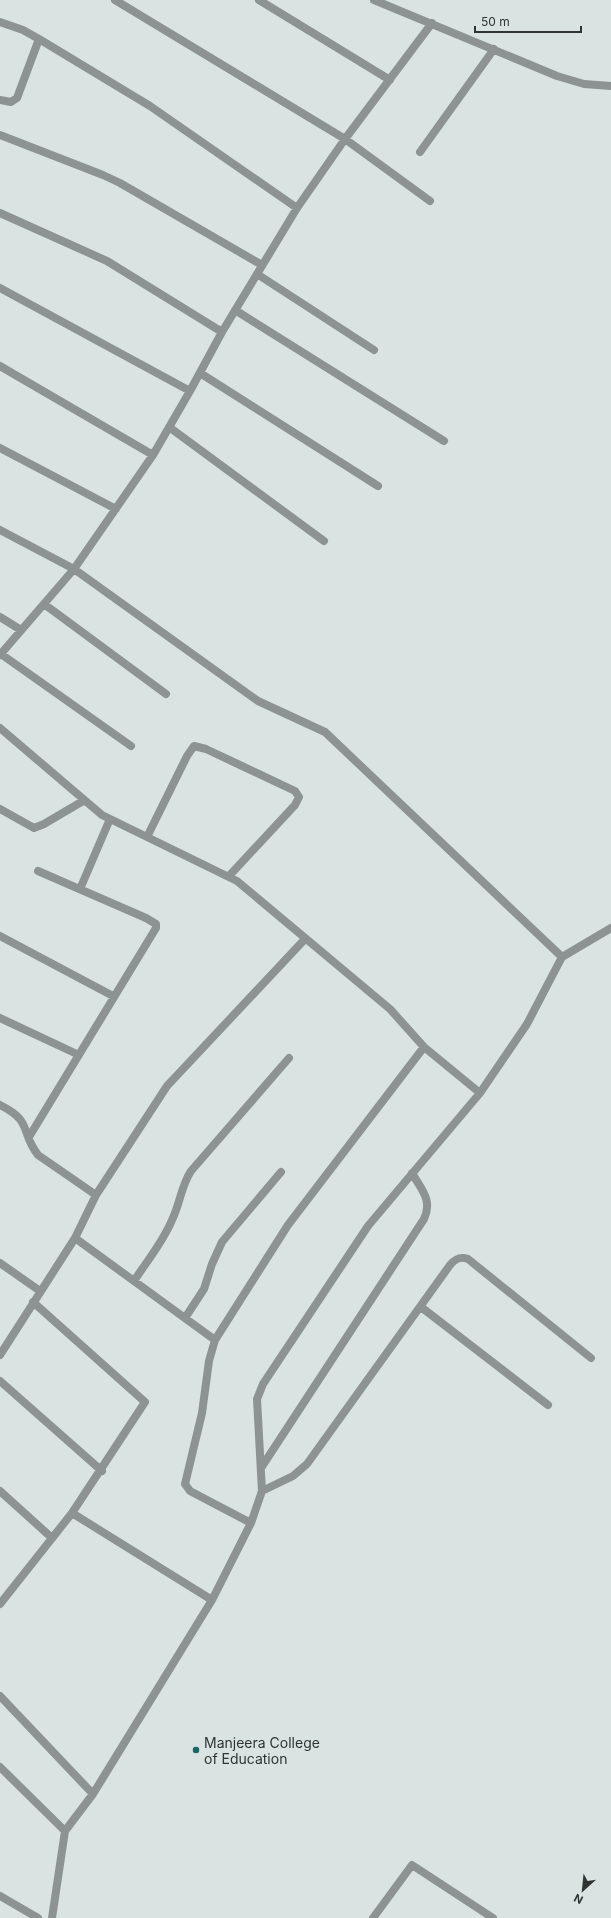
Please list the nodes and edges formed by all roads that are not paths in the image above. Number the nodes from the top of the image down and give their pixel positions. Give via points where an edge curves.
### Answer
1 (115, 0) edge
2 (259, 0) edge
3 (374, 0) edge
4 (0, 22) edge
5 (432, 23) junction
6 (40, 39) junction
7 (494, 49) junction
8 (390, 80) junction
9 (611, 86) edge
10 (0, 100) edge
11 (0, 135) edge
12 (345, 139) junction
13 (420, 152) dead end
14 (430, 201) dead end
15 (297, 208) junction
16 (0, 213) edge
17 (262, 265) junction
18 (257, 274) junction
19 (0, 288) edge
20 (235, 310) junction
21 (222, 332) junction
22 (374, 350) dead end
23 (0, 366) edge
24 (200, 373) junction
25 (190, 390) junction
26 (169, 427) junction
27 (444, 441) dead end
28 (0, 448) edge
29 (153, 454) junction
30 (378, 486) dead end
31 (116, 509) junction
32 (0, 530) edge
33 (324, 541) dead end
34 (74, 570) junction
35 (44, 604) junction
36 (0, 617) edge
37 (22, 630) junction
38 (0, 655) edge
39 (166, 694) dead end
40 (0, 728) edge
41 (131, 746) dead end
42 (83, 801) junction
43 (0, 809) edge
44 (110, 819) junction
45 (147, 837) junction
46 (38, 871) dead end
47 (230, 876) junction
48 (80, 889) junction
49 (611, 928) edge
50 (0, 936) edge
51 (305, 939) junction
52 (562, 957) junction
53 (113, 996) junction
54 (0, 1018) edge
55 (424, 1047) junction
56 (78, 1055) junction
57 (290, 1058) dead end
58 (480, 1093) junction
59 (0, 1105) edge
60 (28, 1137) junction
61 (281, 1172) dead end
62 (412, 1173) junction
63 (96, 1196) junction
64 (75, 1238) junction
65 (0, 1262) edge
66 (134, 1281) junction
67 (40, 1290) junction
68 (33, 1302) junction
69 (421, 1307) junction
70 (185, 1318) junction
71 (215, 1340) junction
72 (0, 1355) edge
73 (591, 1358) dead end
74 (0, 1381) edge
75 (548, 1405) dead end
76 (261, 1468) junction
77 (102, 1471) junction
78 (0, 1491) edge
79 (262, 1491) junction
80 (72, 1513) junction
81 (251, 1523) junction
82 (52, 1538) junction
83 (1, 1600) edge
84 (212, 1600) junction
85 (0, 1696) edge
86 (0, 1767) edge
87 (93, 1794) junction
88 (65, 1831) junction
89 (0, 1896) edge
90 (38, 1918) edge
91 (52, 1918) edge
92 (372, 1918) edge
93 (493, 1918) edge

1 - 12 street
2 - 8 street
3 - 5 street
4 - 6 street
5 - 7 street
5 - 8 street
6 - 10 street via 17,98 11,102
6 - 15 street via 150,106
7 - 9 street via 572,81
7 - 13 street
8 - 12 street
11 - 17 street via 109,178
12 - 14 street
12 - 15 street
15 - 17 street
16 - 21 street via 107,260
17 - 18 street
18 - 20 street
18 - 22 street
19 - 25 street
20 - 21 street
20 - 27 street
21 - 24 street
23 - 29 street
24 - 25 street
24 - 30 street
25 - 26 street
26 - 29 street
26 - 33 street
28 - 31 street
29 - 31 street
31 - 34 street
32 - 34 street
34 - 35 street
34 - 52 street via 258,701 325,732
35 - 37 street
35 - 39 street
36 - 37 street
37 - 38 street
38 - 41 street
40 - 42 street
42 - 43 street via 34,828
42 - 44 street
44 - 45 street
44 - 48 street
45 - 47 street
45 - 47 street via 190,749 194,746 206,749 295,791 299,797 295,805
46 - 48 street
47 - 51 street
48 - 53 street via 156,924 154,933
49 - 52 street
50 - 53 street
51 - 55 street via 390,1009
51 - 63 street via 167,1086
52 - 58 street via 527,1024
53 - 56 street
54 - 56 street
55 - 58 street
55 - 71 street via 288,1225
56 - 60 street
57 - 66 street via 191,1171 185,1180 177,1210 167,1232
58 - 62 street
59 - 60 street via 21,1119
60 - 63 street via 38,1155
61 - 70 street via 222,1242 204,1289
62 - 76 street via 368,1226 263,1384 257,1399
62 - 76 street via 428,1204 424,1219
63 - 64 street
64 - 66 street
64 - 67 street
65 - 67 street
66 - 70 street
67 - 68 street
68 - 72 street
68 - 77 street via 145,1402
69 - 73 street via 453,1262 462,1257 468,1259
69 - 75 street
69 - 79 street via 307,1464 293,1476
70 - 71 street
71 - 81 street via 209,1361 202,1413 185,1484 190,1491
74 - 77 street
76 - 79 street
77 - 80 street
78 - 82 street
79 - 81 street
80 - 82 street
80 - 84 street
81 - 84 street
82 - 83 street
84 - 87 street
85 - 87 street
86 - 88 street
87 - 88 street
88 - 91 street
89 - 90 street
92 - 93 street via 412,1865

